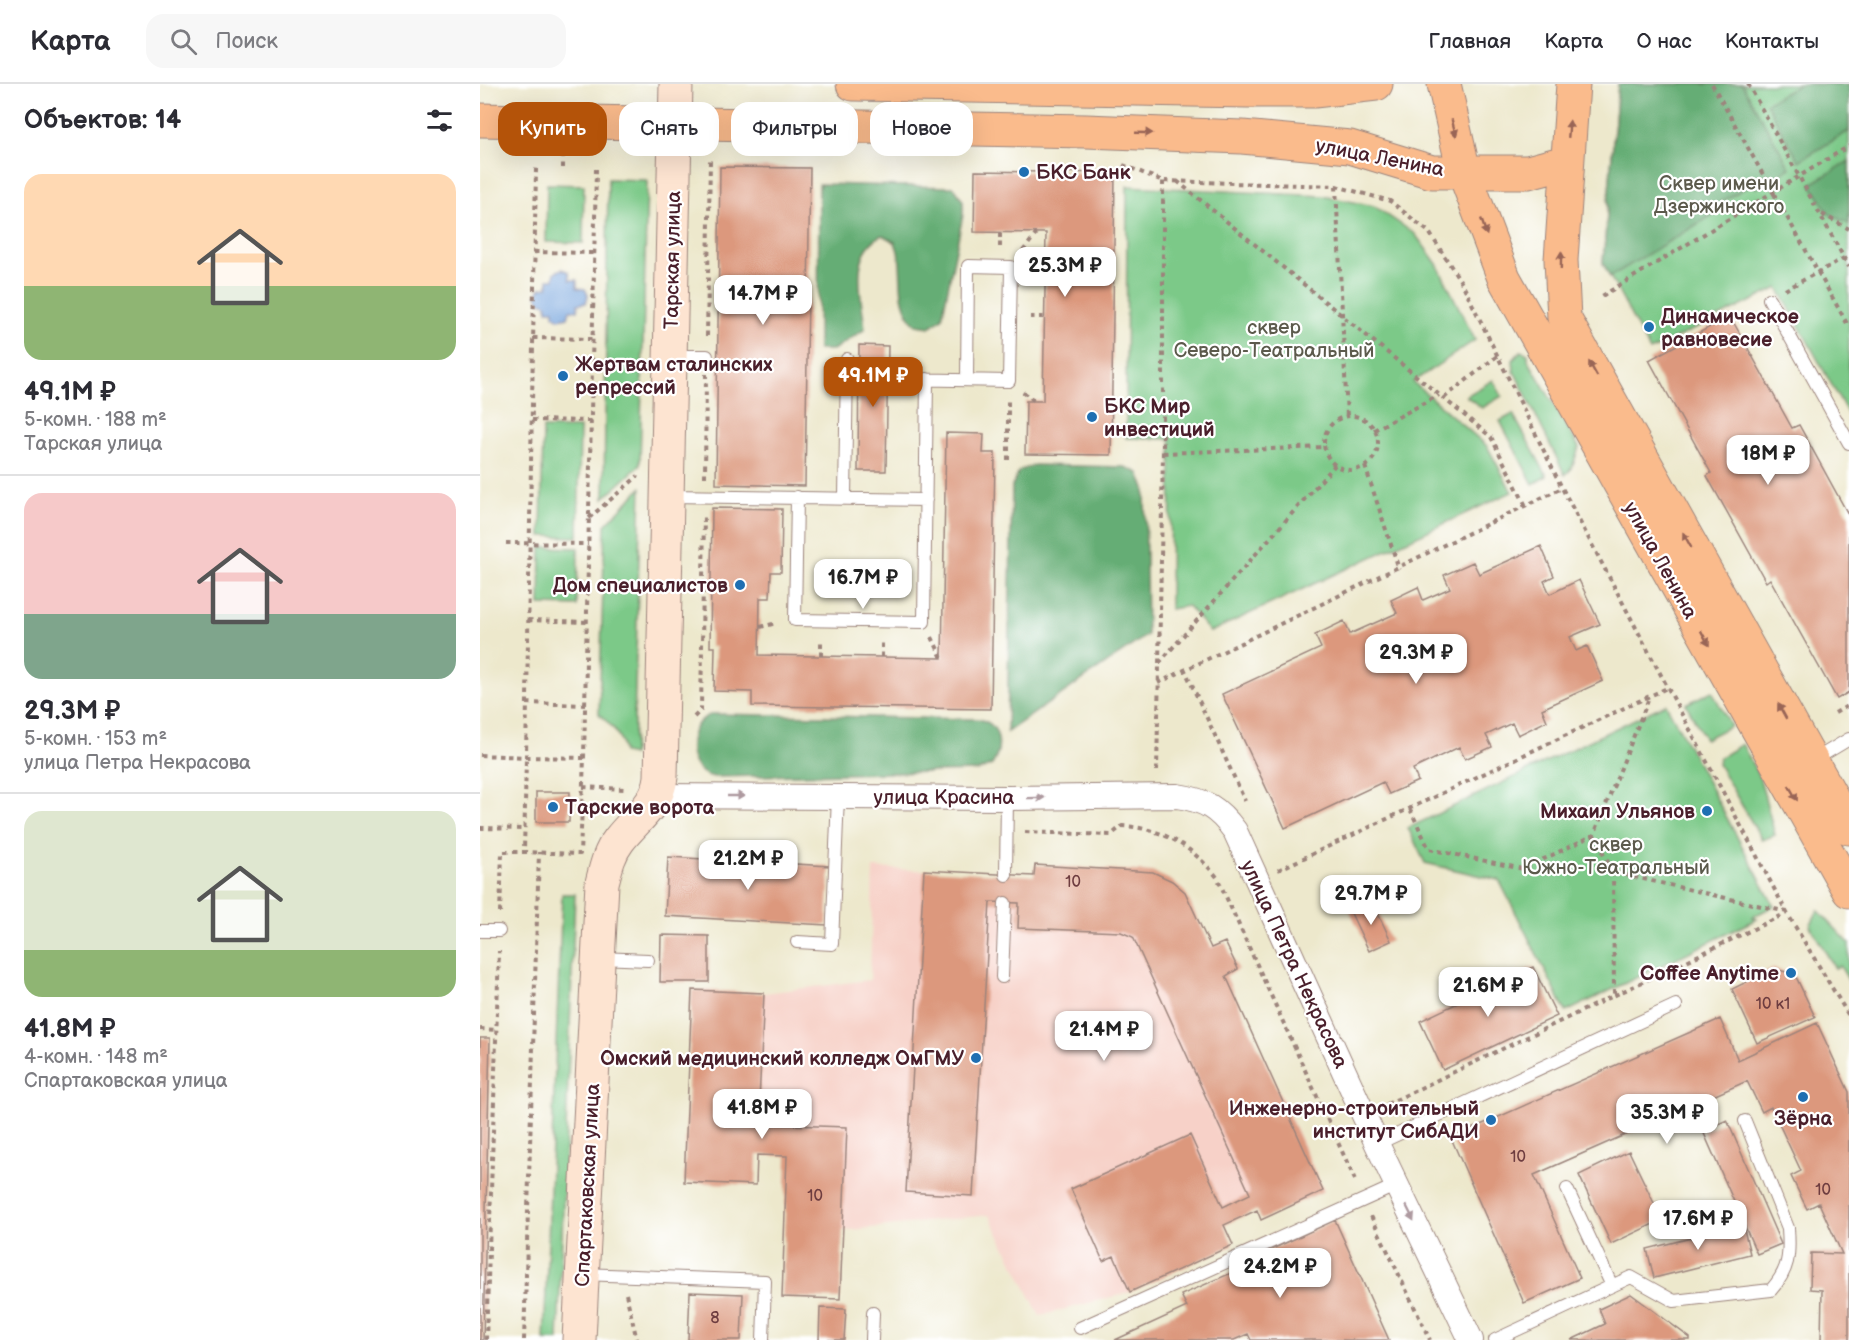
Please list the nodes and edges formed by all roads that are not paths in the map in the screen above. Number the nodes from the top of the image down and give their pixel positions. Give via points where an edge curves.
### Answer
1 (676, 84) edge
2 (854, 84) edge
3 (1444, 84) edge
4 (1013, 86) edge
5 (1363, 86) edge
6 (1569, 88) edge
7 (676, 102) edge
8 (480, 120) edge
9 (619, 123) edge
10 (719, 125) edge
11 (1012, 129) junction
12 (674, 156) edge
13 (1566, 162) junction
14 (1464, 172) junction
15 (1769, 299) road end
16 (670, 356) junction
17 (707, 356) road end
18 (847, 358) dead end
19 (900, 379) dead end
20 (927, 379) junction
21 (967, 380) junction
22 (1849, 443) edge
23 (667, 496) junction
24 (797, 497) junction
25 (844, 498) junction
26 (926, 500) junction
27 (1849, 739) edge
28 (1810, 762) junction
29 (643, 792) junction
30 (838, 796) junction
31 (1007, 798) junction
32 (1225, 818) joint
33 (1849, 828) edge
34 (1006, 875) dead end
35 (1849, 891) edge
36 (1005, 903) dead end
37 (480, 931) edge
38 (499, 931) road end
39 (797, 942) dead end
40 (599, 958) junction
41 (648, 960) dead end
42 (1002, 977) dead end
43 (1676, 1005) dead end
44 (1745, 1121) dead end
45 (1377, 1144) junction
46 (1397, 1185) junction
47 (1567, 1189) dead end
48 (582, 1274) junction
49 (1612, 1286) junction
50 (873, 1312) dead end
51 (1080, 1328) dead end
52 (579, 1340) edge
53 (763, 1340) edge
54 (872, 1340) edge
55 (1471, 1340) edge
56 (1495, 1340) edge

1 - 7 street, Тарская улица
2 - 4 main road
3 -> 14 main road
4 - 5 main road via 1314,92
4 - 11 main road
13 -> 6 main road
8 - 9 main road, улица Ленина
10 - 11 main road, улица Ленина
11 -> 14 main road, улица Ленина via 1307,142 1350,147 1432,172
12 - 16 street, Тарская улица
13 - 14 main road via 1528,172
28 -> 13 main road, улица Ленина via 1564,318 1560,260
14 -> 35 main road, улица Ленина via 1504,278
15 - 22 lane
16 - 17 lane
16 - 23 street, Тарская улица
18 - 25 lane
19 - 20 lane
20 - 21 lane
20 - 26 lane
21 - 21 lane via 968,266 1011,267 1009,381
23 - 24 lane
23 - 29 street, Тарская улица via 661,771
24 - 25 lane
24 - 26 lane via 795,620 924,622
25 - 26 lane
27 - 28 lane
28 - 33 main road, улица Ленина
29 -> 30 street, улица Красина
29 - 40 street, Спартаковская улица via 608,858 602,884
30 - 31 street, улица Красина
30 - 39 lane via 832,944
31 -> 32 street, улица Красина via 1177,796 1214,806
31 - 34 lane
32 - 45 street, улица Петра Некрасова via 1235,831
36 - 42 lane
37 - 38 lane
40 - 41 lane
40 - 48 street, Спартаковская улица
43 - 45 lane
44 - 49 lane via 1788,1228 1785,1274 1771,1290 1674,1301 1631,1277
45 - 46 street, улица Петра Некрасова
46 - 51 lane
46 -> 55 street, улица Петра Некрасова
47 - 49 lane
48 - 52 street, Спартаковская улица
48 - 53 lane via 765,1281
49 - 56 lane
50 - 54 lane

